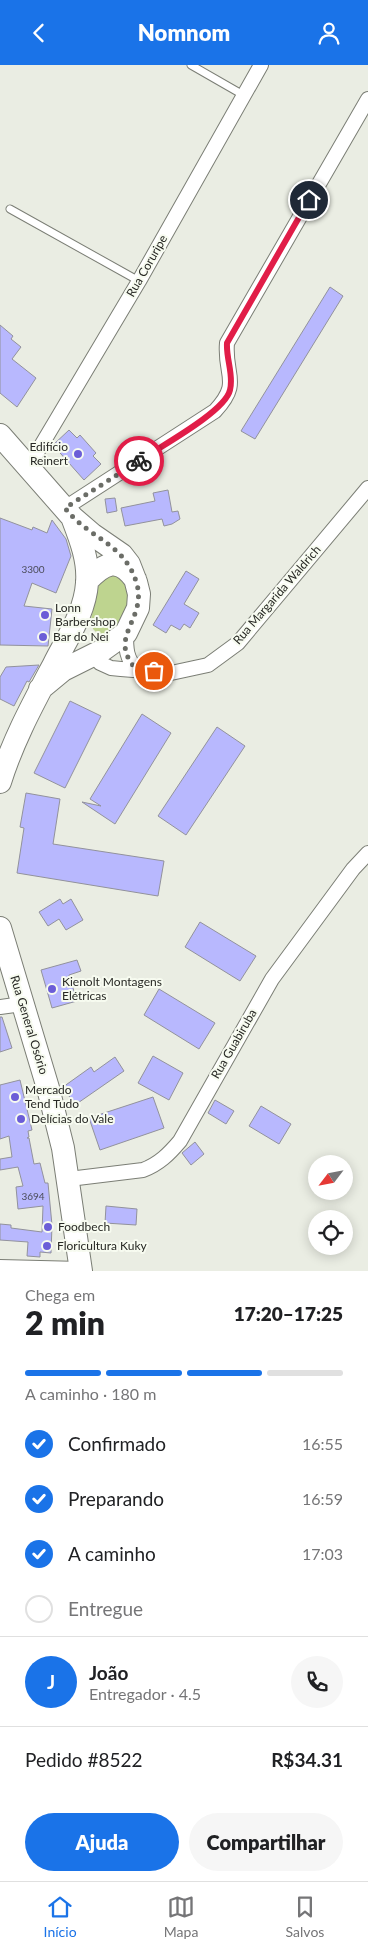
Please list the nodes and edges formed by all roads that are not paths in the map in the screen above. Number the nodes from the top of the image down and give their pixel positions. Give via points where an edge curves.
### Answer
1 (191, 65) edge
2 (262, 65) edge
3 (245, 96) junction
4 (368, 99) edge
5 (10, 209) dead end
6 (138, 281) junction
7 (0, 435) edge
8 (28, 466) junction
9 (368, 488) edge
10 (69, 513) junction
11 (87, 581) junction
12 (136, 582) junction
13 (83, 607) junction
14 (103, 644) junction
15 (137, 670) junction
16 (40, 689) junction
17 (0, 782) edge
18 (368, 853) edge
19 (0, 928) edge
20 (22, 1004) junction
21 (0, 1007) edge
22 (69, 1179) junction
23 (0, 1267) edge
24 (81, 1270) edge

1 - 3 lane
2 - 3 street, Rua Coruripe
3 - 6 street, Rua Coruripe
4 - 10 street via 227,343 231,379 225,400 215,411
5 - 6 lane
6 - 8 street, Rua Coruripe
7 - 8 main road
8 - 10 main road
9 - 15 street, Rua Margarida Waldrich via 238,643 208,665 171,673
10 - 11 main road via 81,541
10 - 12 main road via 122,555
11 - 12 main road via 106,565 116,565 124,567
11 - 13 main road
12 - 14 main road via 138,608
13 - 14 main road via 82,626
13 - 16 main road
14 - 15 street via 126,652
14 - 15 street, Rua Margarida Waldrich via 100,663
14 - 16 main road
16 - 17 main road
18 - 22 street, Rua Guabiruba via 272,979 180,1141 167,1157 143,1170
19 - 20 main road, Rua General Osório
20 - 21 street
20 - 22 main road, Rua General Osório via 48,1088
22 - 24 main road, Rua General Osório
23 - 24 street

